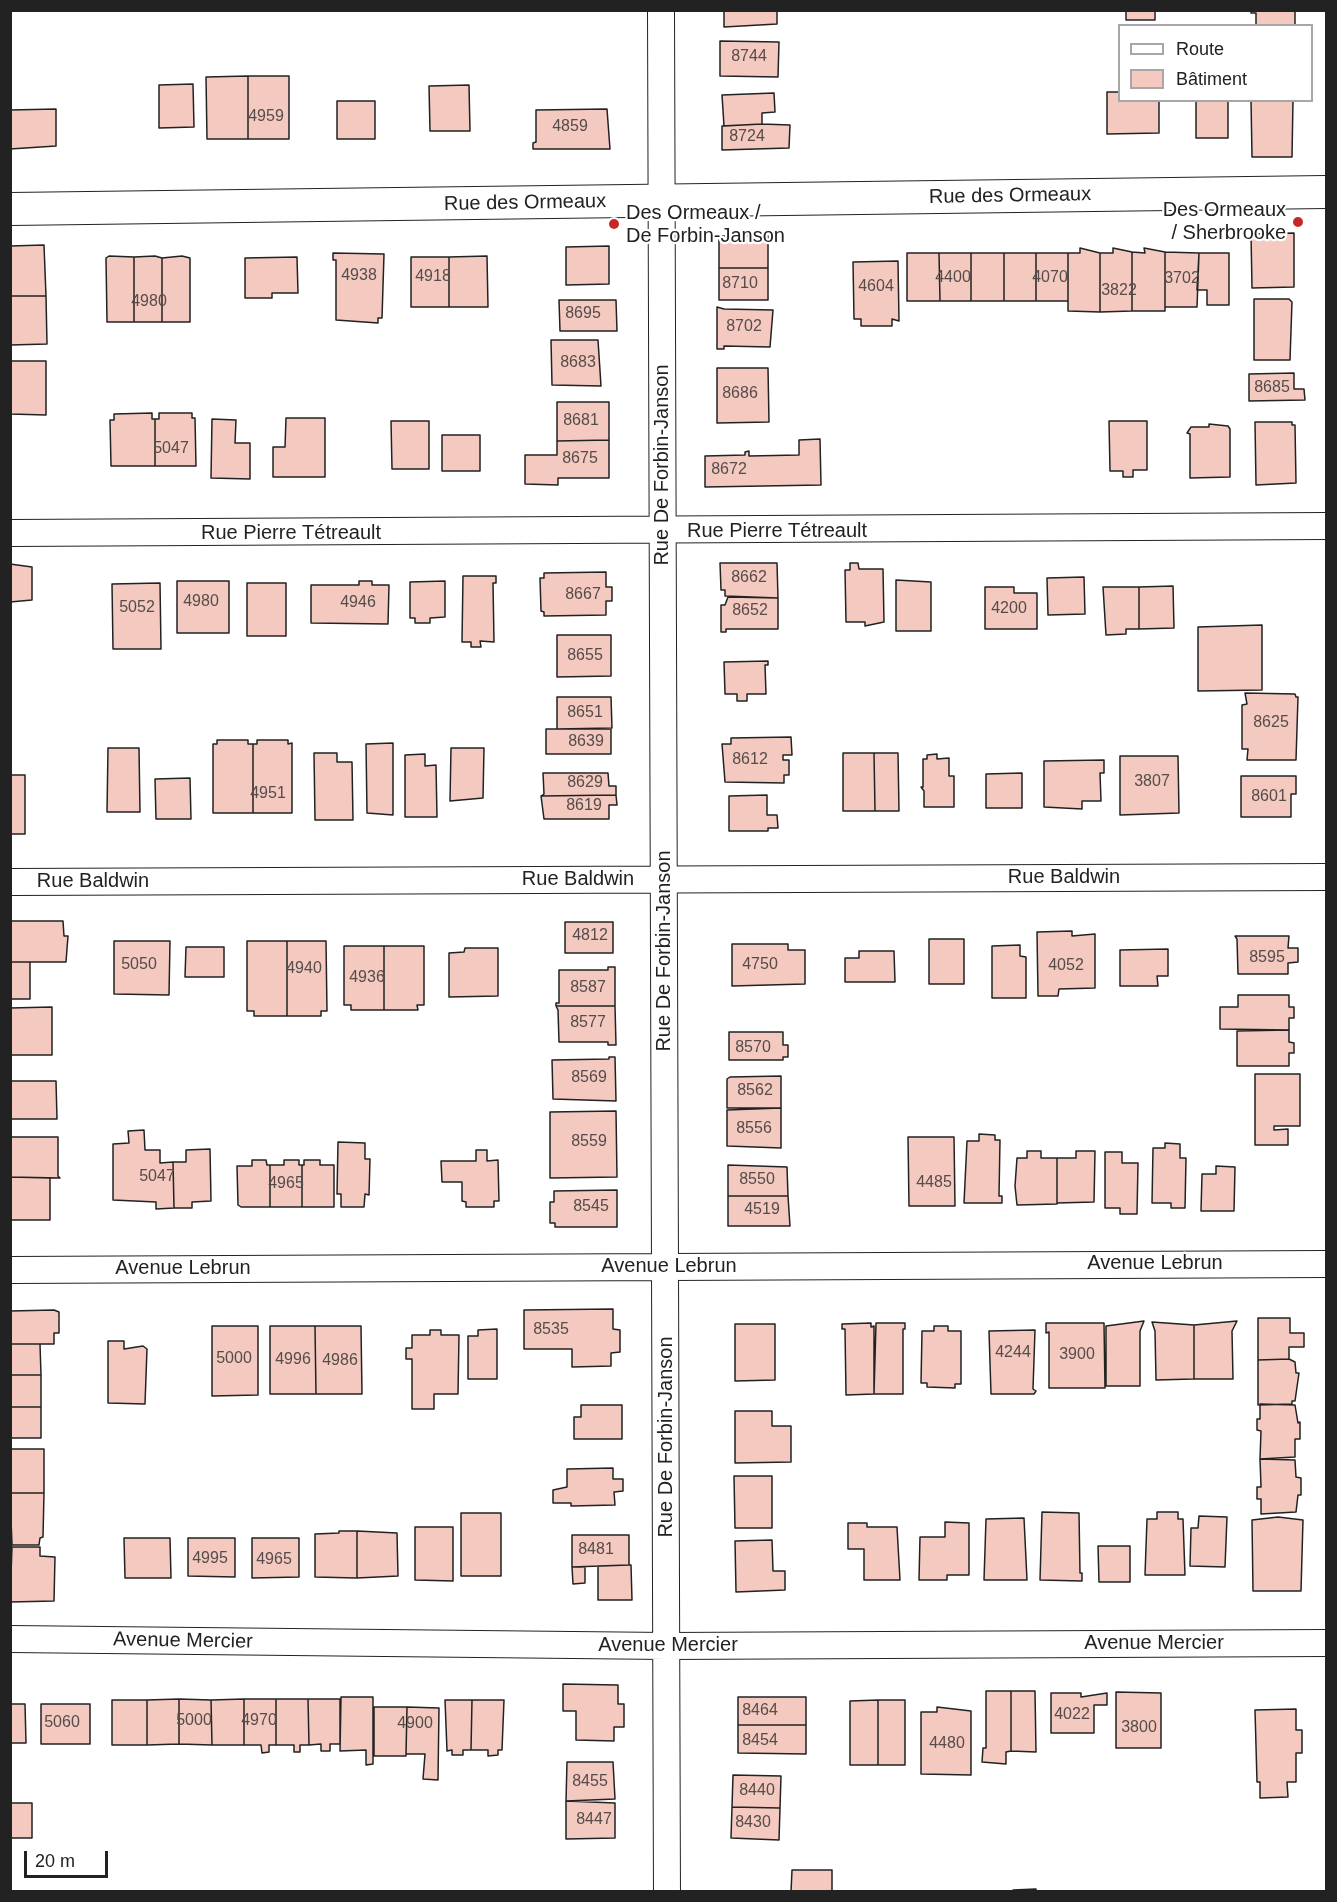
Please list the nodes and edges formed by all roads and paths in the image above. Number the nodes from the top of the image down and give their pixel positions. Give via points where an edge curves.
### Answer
1 (661, 10) edge
2 (1326, 192) edge
3 (662, 201) junction
4 (10, 209) edge
5 (1326, 526) edge
6 (663, 532) junction
7 (10, 533) edge
8 (1326, 877) edge
9 (664, 878) junction
10 (10, 882) edge
11 (1326, 1264) edge
12 (665, 1266) junction
13 (10, 1270) edge
14 (10, 1639) edge
15 (1326, 1643) edge
16 (666, 1646) junction
17 (667, 1892) edge

1 - 3 street, Rue De Forbin-Janson
2 - 3 street, Rue des Ormeaux
3 - 4 street, Rue des Ormeaux
3 - 6 street, Rue De Forbin-Janson
5 - 6 street, Rue Pierre Tétreault
6 - 7 street, Rue Pierre Tétreault
6 - 9 street, Rue De Forbin-Janson
8 - 9 street, Rue Baldwin
9 - 10 street, Rue Baldwin
9 - 12 street, Rue De Forbin-Janson
11 - 12 street, Avenue Lebrun
12 - 13 street, Avenue Lebrun
12 - 16 street, Rue De Forbin-Janson
14 - 16 street, Avenue Mercier
15 - 16 street, Avenue Mercier
16 - 17 street, Rue De Forbin-Janson

